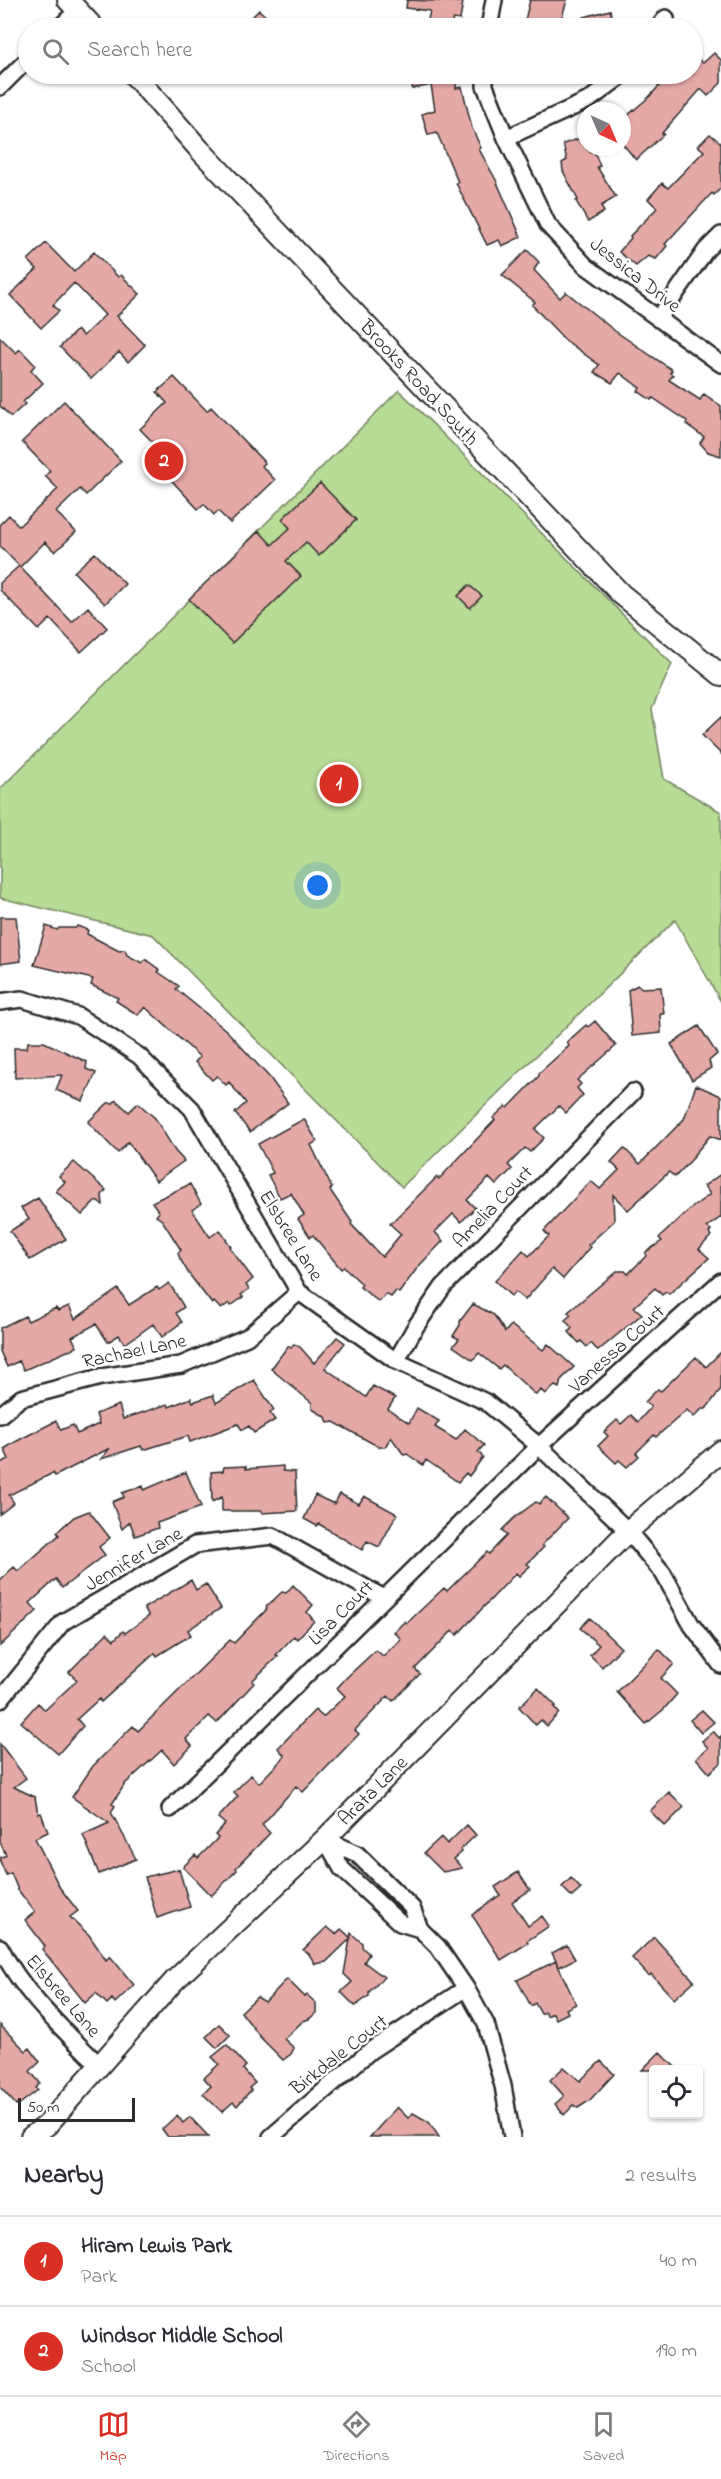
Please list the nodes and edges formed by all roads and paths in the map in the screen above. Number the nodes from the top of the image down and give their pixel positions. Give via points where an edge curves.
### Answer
1 (494, 0) edge
2 (73, 5) edge
3 (65, 18) edge
4 (85, 18) edge
5 (491, 18) edge
6 (18, 69) edge
7 (142, 84) edge
8 (485, 84) edge
9 (611, 84) edge
10 (0, 87) edge
11 (506, 138) junction
12 (721, 235) edge
13 (658, 319) junction
14 (721, 364) edge
15 (721, 675) edge
16 (0, 1002) edge
17 (633, 1092) dead end
18 (721, 1281) edge
19 (299, 1292) junction
20 (396, 1361) junction
21 (0, 1414) edge
22 (539, 1446) junction
23 (721, 1451) edge
24 (628, 1531) junction
25 (384, 1598) junction
26 (721, 1665) edge
27 (0, 1700) edge
28 (170, 1809) dead end
29 (325, 1839) junction
30 (0, 1947) edge
31 (5, 1972) edge
32 (466, 1988) junction
33 (100, 2066) junction
34 (32, 2137) edge
35 (271, 2137) edge
36 (512, 2137) edge

1 - 5 street
2 - 3 street
2 - 4 street
6 - 10 street
7 - 15 street, Brooks Road South via 621,594
8 - 11 street, Jessica Drive
9 - 11 street via 589,100
11 - 13 street, Jessica Drive via 548,225 586,266
12 - 13 street
13 - 14 street, Jessica Drive
16 - 19 street, Elsbree Lane via 22,999 78,1016 139,1056 192,1108
17 - 20 street, Amelia Court via 443,1287
18 - 22 street, Vanessa Court
19 - 20 street, Elsbree Lane
19 - 21 street, Rachael Lane via 247,1337 181,1365 101,1377 21,1398
20 - 22 street, Elsbree Lane via 486,1402
22 - 24 street, Elsbree Lane
22 - 25 street, Lisa Court
23 - 24 street, Arata Lane
24 - 26 street, Elsbree Lane via 663,1573 691,1624
24 - 29 street, Arata Lane
25 - 27 street, Jennifer Lane via 273,1536 195,1545 63,1622
25 - 28 street, Lisa Court
29 - 32 street via 357,1854 412,1908 420,1929 438,1947
29 - 33 street, Arata Lane via 175,1980
30 - 31 street, Elsbree Lane
31 - 33 street, Elsbree Lane
32 - 35 street, Birkdale Court via 370,2051
32 - 36 street via 486,2024
33 - 34 street, Arata Lane

